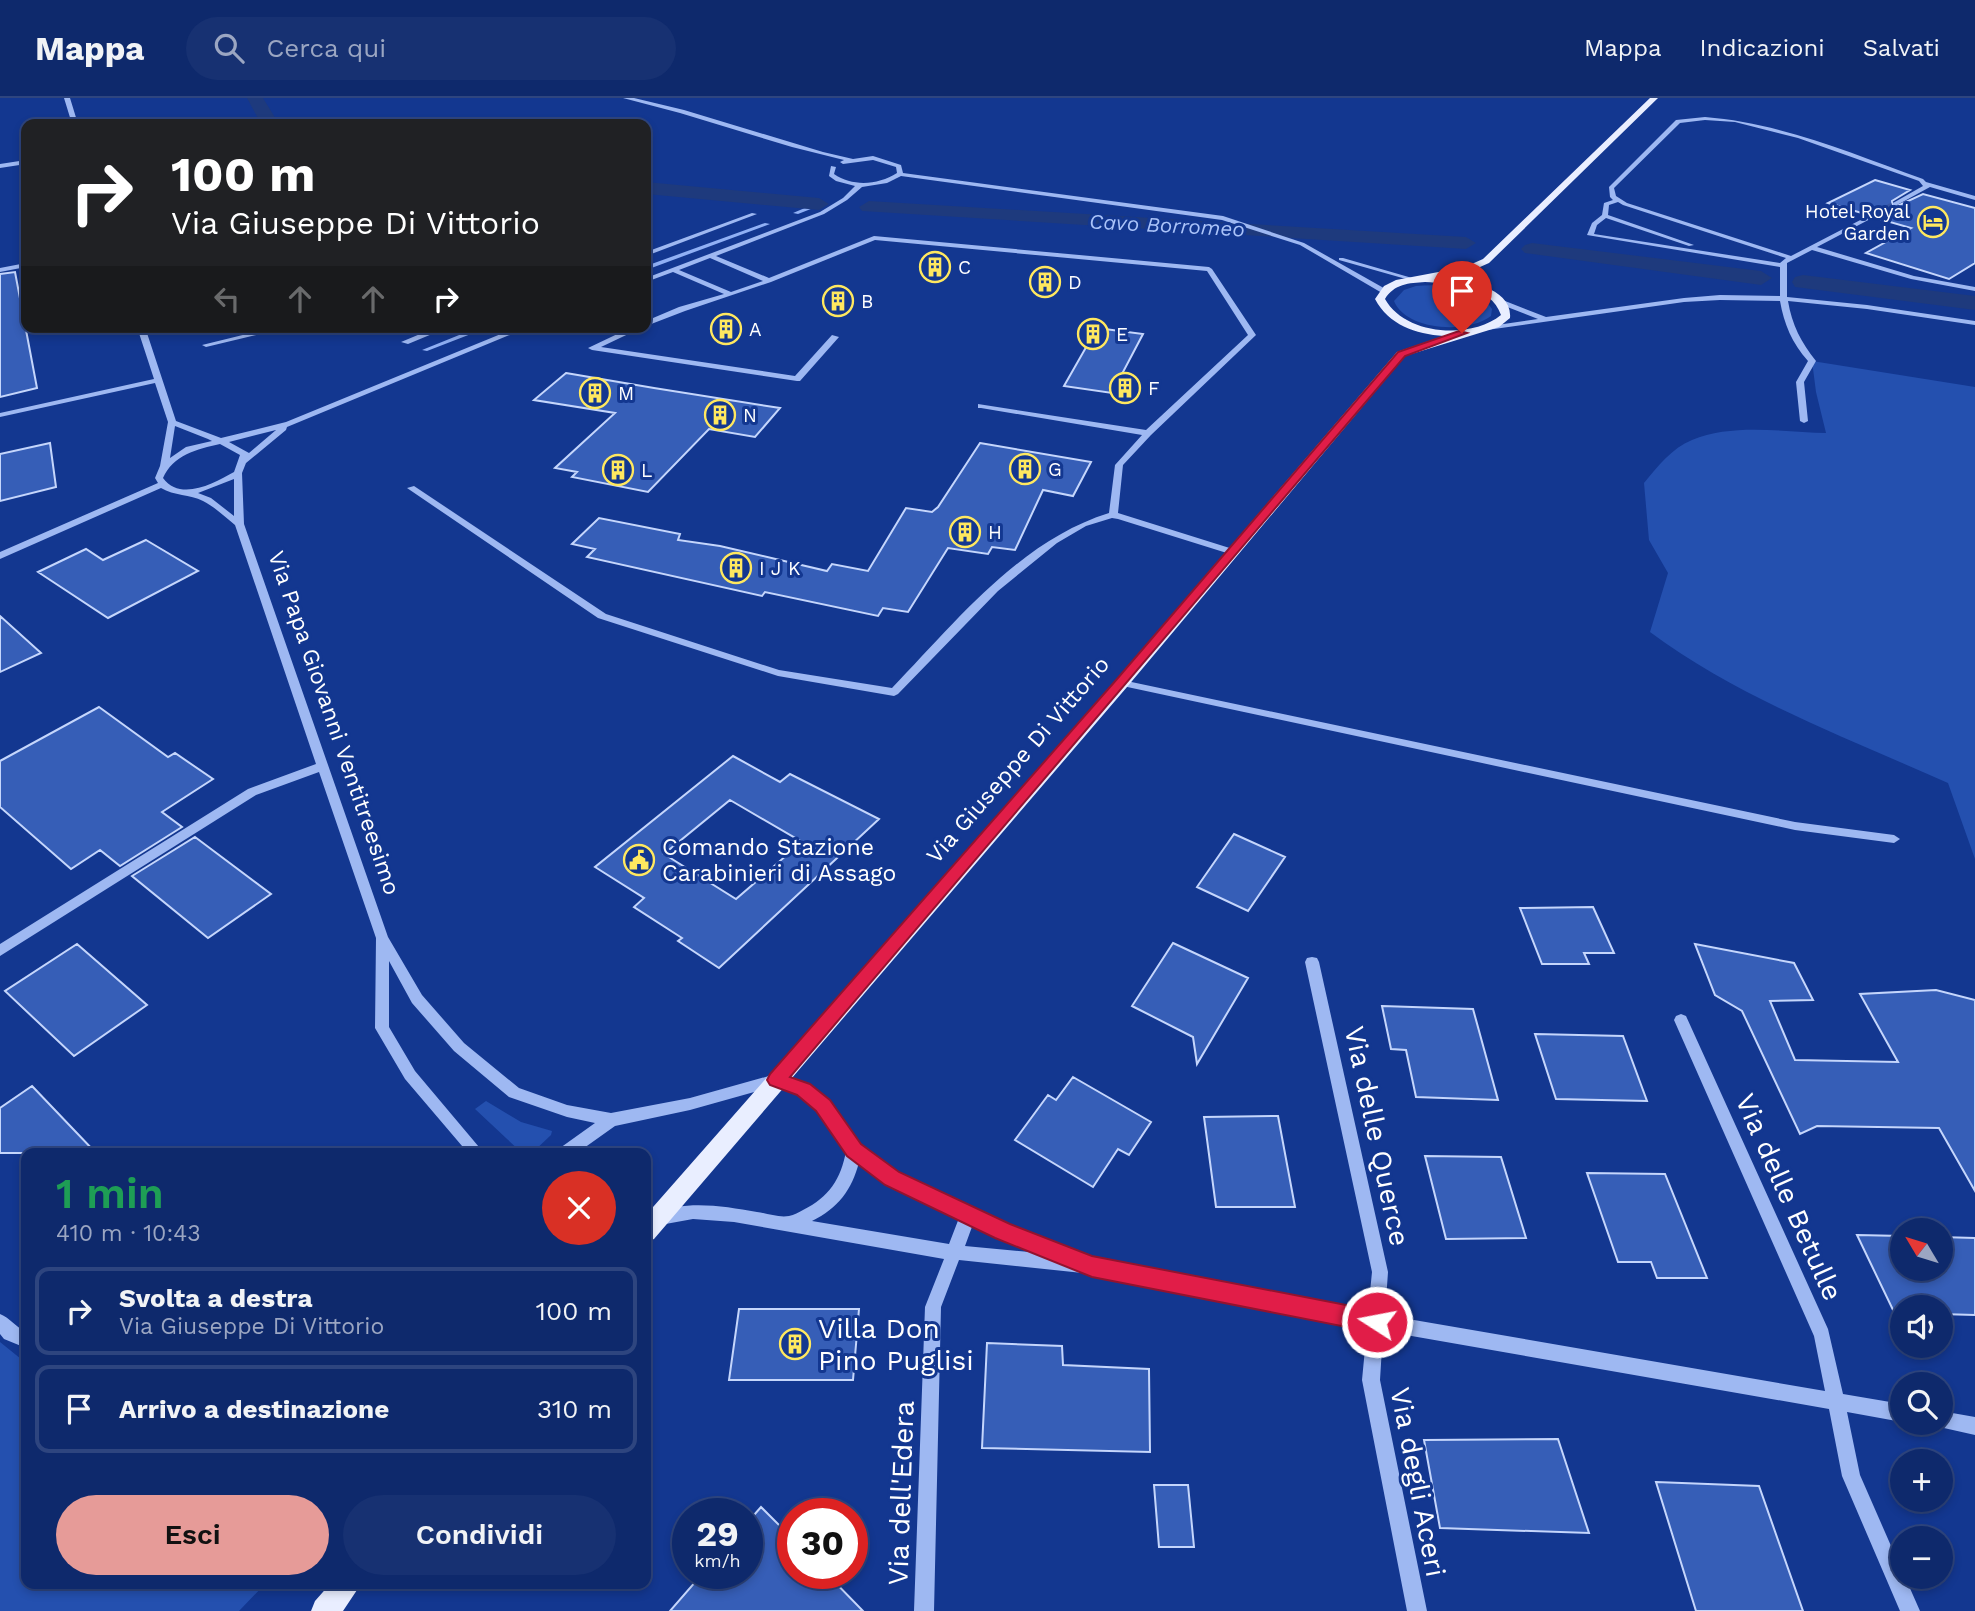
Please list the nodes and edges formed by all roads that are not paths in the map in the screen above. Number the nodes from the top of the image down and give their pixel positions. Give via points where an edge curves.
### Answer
1 (67, 98) edge
2 (626, 98) edge
3 (1654, 98) edge
4 (73, 119) edge
5 (801, 150) junction
6 (850, 160) junction
7 (21, 163) edge
8 (0, 166) edge
9 (833, 167) junction
10 (900, 174) junction
11 (1924, 183) junction
12 (862, 184) junction
13 (1975, 198) edge
14 (1619, 200) junction
15 (1895, 204) tunnel mouth
16 (754, 214) dead end
17 (1605, 216) junction
18 (1872, 216) tunnel mouth
19 (1812, 247) junction
20 (651, 252) edge
21 (708, 255) junction
22 (1326, 255) junction
23 (1725, 256) junction
24 (1792, 258) junction
25 (1486, 261) junction
26 (21, 266) edge
27 (1784, 266) junction
28 (672, 269) junction
29 (0, 270) edge
30 (651, 278) edge
31 (1420, 280) junction
32 (769, 281) junction
33 (1975, 289) edge
34 (1384, 291) junction
35 (731, 294) junction
36 (1496, 298) junction
37 (1783, 299) junction
38 (1392, 316) junction
39 (1554, 320) junction
40 (651, 322) edge
41 (1975, 323) edge
42 (1490, 328) junction
43 (143, 333) edge
44 (259, 333) edge
45 (429, 333) edge
46 (510, 333) edge
47 (626, 333) edge
48 (1462, 333) junction
49 (835, 337) dead end
50 (405, 342) dead end
51 (205, 345) dead end
52 (1401, 354) junction
53 (158, 380) junction
54 (981, 406) dead end
55 (0, 415) edge
56 (1804, 421) dead end
57 (172, 422) junction
58 (289, 424) junction
59 (1148, 433) junction
60 (218, 443) junction
61 (245, 461) junction
62 (164, 466) junction
63 (238, 473) junction
64 (162, 484) junction
65 (411, 488) dead end
66 (186, 492) junction
67 (1113, 514) junction
68 (239, 524) junction
69 (1233, 552) junction
70 (0, 556) edge
71 (1122, 682) junction
72 (324, 766) junction
73 (1894, 839) dead end
74 (382, 938) junction
75 (0, 951) edge
76 (1312, 962) dead end
77 (1681, 1020) dead end
78 (776, 1080) junction
79 (611, 1120) junction
80 (473, 1148) edge
81 (572, 1148) edge
82 (854, 1150) junction
83 (968, 1216) junction
84 (788, 1224) junction
85 (651, 1225) edge
86 (951, 1252) junction
87 (1092, 1266) junction
88 (0, 1322) edge
89 (1377, 1322) junction
90 (21, 1338) edge
91 (1835, 1401) junction
92 (1890, 1411) edge
93 (1953, 1422) edge
94 (1975, 1426) edge
95 (344, 1589) edge
96 (326, 1611) edge
97 (924, 1611) edge
98 (1417, 1611) edge
99 (1910, 1611) edge

1 - 4 street
2 - 5 street via 669,107
3 - 25 main road
5 - 6 street
5 - 9 street
6 - 9 street
6 - 10 street via 884,160 899,166
7 - 8 street
9 - 12 street via 835,178
10 - 12 street via 886,182
10 - 22 street via 1235,220
11 - 13 street
11 - 14 street via 1753,125 1691,118 1678,121 1611,188
11 - 15 street via 1927,186
12 - 21 street via 822,213
14 - 17 street via 1606,204
14 - 24 street
16 - 20 street
17 - 23 street
17 - 23 street via 1594,224 1590,235
18 - 19 street
19 - 24 street
19 - 33 street via 1913,278
21 - 28 street
21 - 32 street
22 - 31 street
22 - 34 street
23 - 27 street
24 - 27 street
25 - 31 main road via 1468,270
25 - 36 main road via 1483,277
26 - 29 street
27 - 37 street
28 - 30 street
28 - 35 street
31 - 34 main road
31 - 36 main road via 1455,282
32 - 35 street
32 - 59 street via 874,238 1209,269 1251,335
34 - 38 main road via 1381,304
35 - 40 street
36 - 39 street
36 - 42 main road via 1506,316
37 - 39 street via 1686,300
37 - 41 street
37 - 56 street via 1797,346 1812,361 1800,382
38 - 48 main road via 1423,329
38 - 52 main road via 1402,330
39 - 42 street
42 - 48 main road
43 - 53 street
44 - 51 street
45 - 50 street
46 - 58 street
47 - 49 street via 592,348 797,379
48 - 52 main road
52 - 69 main road, Via Giuseppe Di Vittorio
53 - 55 street
53 - 57 street
54 - 59 street
57 - 60 street
57 - 62 street
58 - 60 street
58 - 61 street
59 - 67 street via 1119,465
60 - 61 street via 238,447
60 - 62 street via 190,449
61 - 63 street
62 - 64 street via 159,478
63 - 66 street via 212,487
63 - 68 street, Via Papa Giovanni Ventitreesimo
64 - 66 street
64 - 70 street
65 - 67 street via 602,616 778,673 894,692 1031,555 1064,534
66 - 68 street via 208,500
67 - 69 street
68 - 72 street, Via Papa Giovanni Ventitreesimo
69 - 71 main road, Via Giuseppe Di Vittorio
71 - 73 street via 1796,826
71 - 78 main road, Via Giuseppe Di Vittorio
72 - 74 street, Via Papa Giovanni Ventitreesimo
72 - 75 street via 252,792
74 - 79 street, Via Papa Giovanni Ventitreesimo via 417,999 459,1047 514,1093
74 - 80 street, Via Papa Giovanni Ventitreesimo via 382,1028 410,1075
76 - 89 street, Via delle Querce via 1380,1272
77 - 91 street, Via delle Betulle via 1822,1335
78 - 79 street, Via Papa Giovanni Ventitreesimo
78 - 82 street via 803,1090 823,1105
78 - 85 main road, Via Giuseppe Di Vittorio
79 - 81 street, Via Papa Giovanni Ventitreesimo
82 - 83 street via 892,1178
82 - 84 street via 850,1173 838,1193 822,1210
83 - 86 street, Via dell'Edera
83 - 87 street
84 - 85 street via 693,1212
84 - 86 street
86 - 87 street
86 - 97 street, Via dell'Edera via 933,1307
87 - 89 street
88 - 90 street
89 - 91 street
89 - 98 street, Via degli Aceri via 1371,1380
91 - 92 street
91 - 99 street, Via delle Betulle via 1851,1476
93 - 94 street
95 - 96 main road

